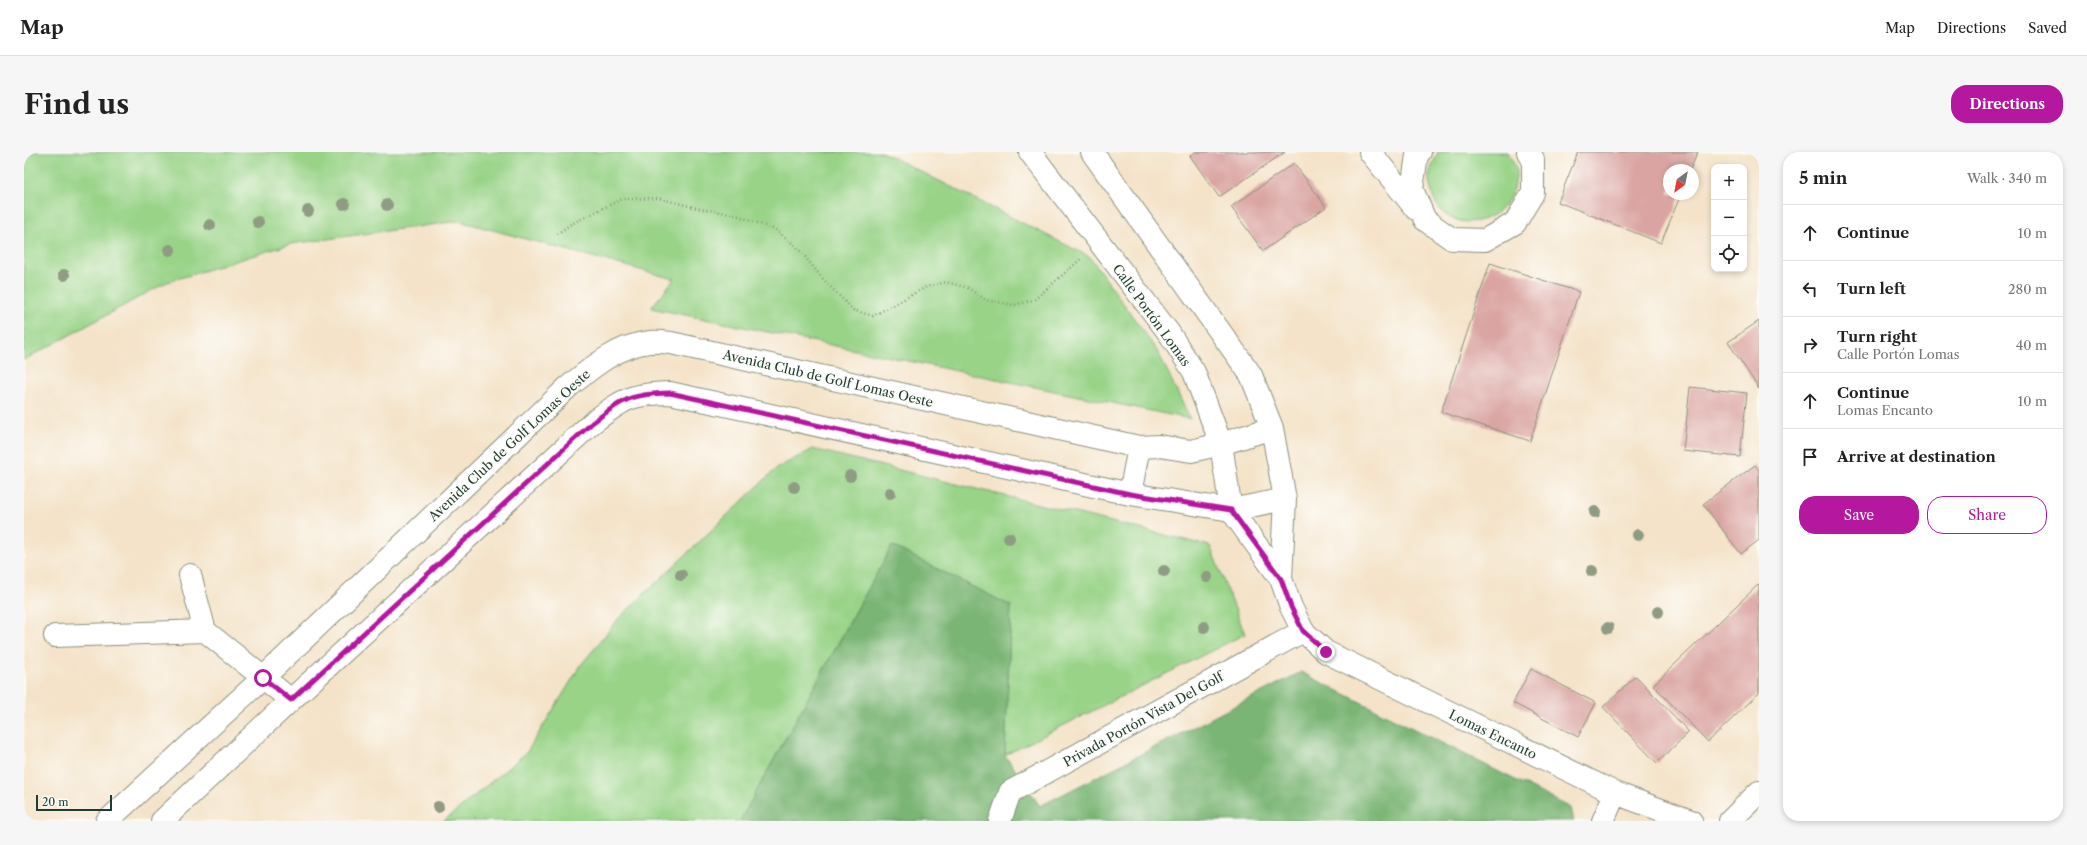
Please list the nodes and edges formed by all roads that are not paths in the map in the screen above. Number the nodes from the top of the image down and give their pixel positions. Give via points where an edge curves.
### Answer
1 (1030, 152) edge
2 (1092, 152) edge
3 (1370, 152) edge
4 (1420, 152) edge
5 (1528, 152) edge
6 (1425, 220) junction
7 (1272, 428) junction
8 (1221, 444) junction
9 (1139, 447) junction
10 (1130, 494) junction
11 (1285, 499) junction
12 (1231, 510) junction
13 (190, 575) dead end
14 (1281, 579) junction
15 (205, 631) junction
16 (1303, 631) junction
17 (56, 636) dead end
18 (263, 678) junction
19 (291, 700) junction
20 (1759, 792) edge
21 (1614, 793) junction
22 (107, 821) edge
23 (162, 821) edge
24 (1000, 821) edge
25 (1603, 821) edge
26 (1691, 821) edge
27 (1730, 821) edge

1 - 8 street, Calle Portón Lomas via 1169,333 1194,372
2 - 7 street, Calle Portón Lomas via 1252,375
3 - 6 street
4 - 6 street via 1417,155 1412,189
5 - 6 street via 1533,159 1532,193 1515,223 1485,240 1452,239
7 - 8 street, Avenida Club de Golf Lomas Oeste
7 - 11 street, Calle Portón Lomas
8 - 9 street, Avenida Club de Golf Lomas Oeste via 1191,451 1159,446
8 - 12 street, Calle Portón Lomas
9 - 10 street
9 - 18 street, Avenida Club de Golf Lomas Oeste via 671,343 650,342 634,345 608,357 567,388
10 - 12 street
10 - 19 street via 670,393 643,394 624,400 592,423
11 - 12 street
11 - 14 street, Calle Portón Lomas
12 - 14 street, Calle Portón Lomas
13 - 15 street
14 - 16 street, Calle Portón Lomas
15 - 17 street
15 - 18 street
16 - 21 street, Lomas Encanto via 1326,652
16 - 24 street, Privada Portón Vista Del Golf via 1010,792
18 - 19 street
18 - 22 street, Avenida Club de Golf Lomas Oeste
19 - 23 street
20 - 27 street
21 - 25 street
21 - 26 street, Lomas Encanto

